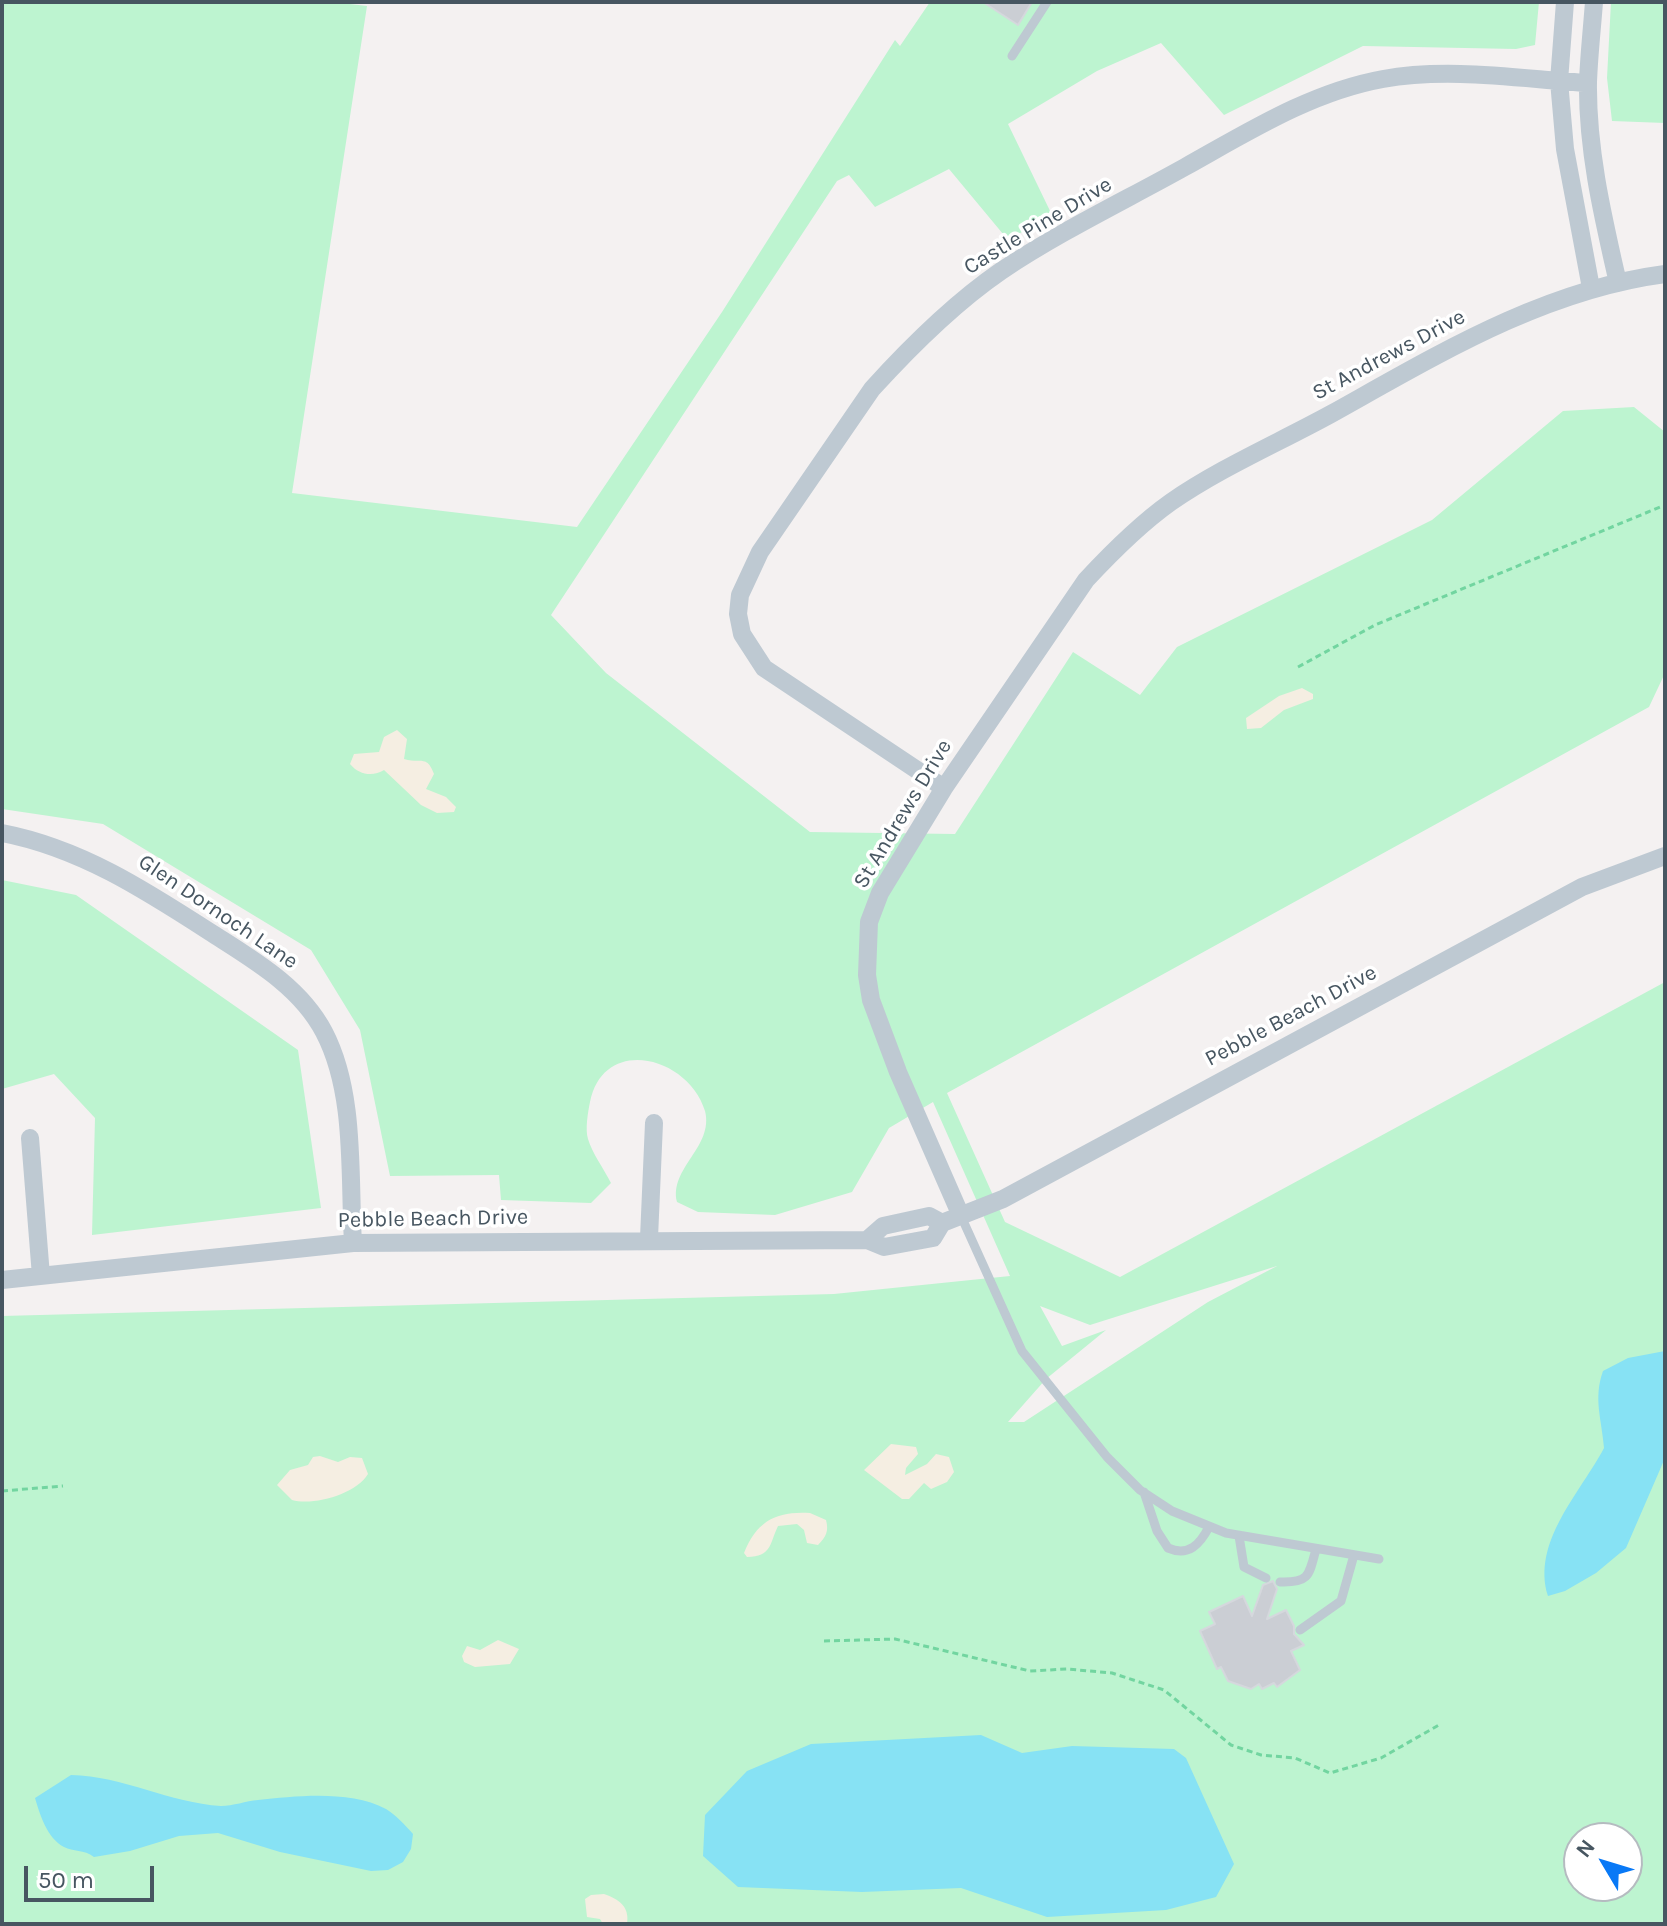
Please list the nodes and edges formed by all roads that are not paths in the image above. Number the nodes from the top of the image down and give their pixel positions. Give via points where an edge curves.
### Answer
1 (1047, 2) edge
2 (1565, 2) edge
3 (1594, 2) edge
4 (1012, 56) dead end
5 (1559, 81) junction
6 (1588, 83) junction
7 (1665, 274) edge
8 (1618, 283) junction
9 (1591, 288) junction
10 (944, 788) junction
11 (2, 833) edge
12 (1665, 856) edge
13 (654, 1123) dead end
14 (30, 1138) dead end
15 (961, 1216) junction
16 (649, 1238) junction
17 (353, 1243) junction
18 (41, 1276) junction
19 (2, 1280) edge
20 (1144, 1492) junction
21 (1209, 1527) junction
22 (1239, 1536) junction
23 (1316, 1549) junction
24 (1354, 1555) junction
25 (1379, 1559) dead end
26 (1266, 1578) dead end
27 (1280, 1582) dead end
28 (1300, 1630) dead end

1 - 4 lane
2 - 5 street
3 - 6 street
5 - 6 street, Castle Pine Drive
5 - 9 street via 1571,194
5 - 10 street, Castle Pine Drive via 1409,75 1343,88 1295,107 1002,271 914,343 872,389 760,552 740,595 738,614 742,634 764,668
6 - 8 street via 1597,188
7 - 8 street, St Andrews Drive
8 - 9 street, St Andrews Drive
9 - 10 street, St Andrews Drive via 1522,313 1432,357 1173,501 1086,580
10 - 15 street, St Andrews Drive via 880,893 869,922 867,975 882,1033
11 - 17 street, Glen Dornoch Lane via 65,851 130,881 274,974 301,1000 325,1033 340,1080
12 - 15 street, Pebble Beach Drive via 1582,887 1003,1199
13 - 16 street
14 - 18 street
15 - 16 street, Pebble Beach Drive via 942,1223 929,1216 883,1226 867,1240
15 - 20 lane, St Andrews Drive via 1022,1351 1107,1457
16 - 17 street, Pebble Beach Drive
17 - 18 street, Pebble Beach Drive
18 - 19 street, Pebble Beach Drive
20 - 21 lane, St Andrews Drive
20 - 21 lane via 1168,1548 1190,1549
21 - 22 lane, St Andrews Drive
22 - 23 lane, St Andrews Drive
22 - 26 lane via 1244,1567
23 - 24 lane, St Andrews Drive
23 - 27 lane via 1306,1578
24 - 25 lane, St Andrews Drive
24 - 28 lane via 1341,1601

